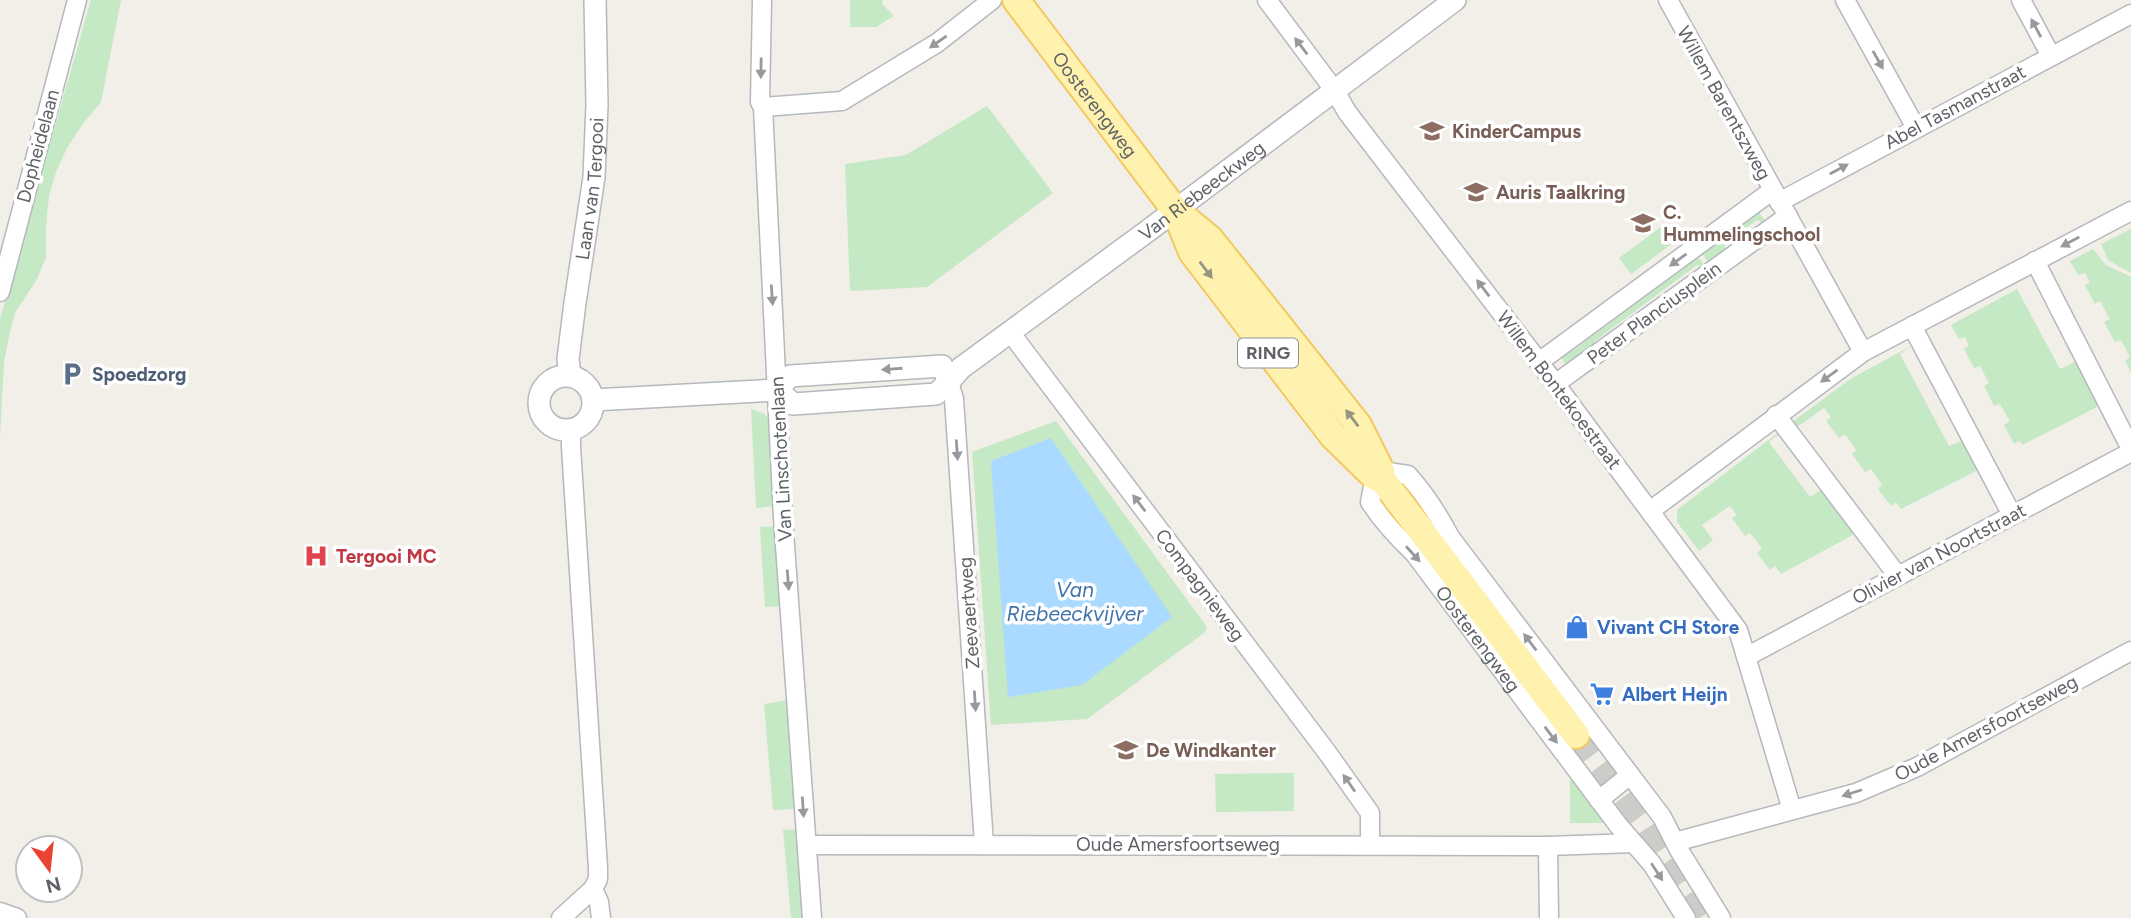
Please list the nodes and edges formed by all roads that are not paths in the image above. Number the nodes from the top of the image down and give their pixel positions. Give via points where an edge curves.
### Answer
1 (77, 0) edge
2 (595, 0) edge
3 (762, 0) edge
4 (992, 0) edge
5 (1016, 0) edge
6 (1267, 0) edge
7 (1455, 0) edge
8 (1668, 0) edge
9 (1845, 0) edge
10 (2021, 0) edge
11 (2131, 14) edge
12 (2051, 56) junction
13 (1335, 91) junction
14 (762, 107) junction
15 (1916, 128) junction
16 (1780, 203) junction
17 (1175, 210) junction
18 (2131, 211) edge
19 (2035, 261) junction
20 (0, 292) edge
21 (1912, 326) junction
22 (1010, 332) junction
23 (1863, 352) junction
24 (1539, 362) junction
25 (570, 376) junction
26 (949, 382) junction
27 (1555, 384) junction
28 (777, 390) junction
29 (593, 400) junction
30 (1776, 415) junction
31 (571, 430) junction
32 (2131, 451) edge
33 (1379, 476) junction
34 (1650, 511) junction
35 (2012, 515) junction
36 (1898, 576) junction
37 (2131, 651) edge
38 (1746, 657) junction
39 (1576, 734) tunnel mouth
40 (1630, 775) junction
41 (1599, 800) junction
42 (1792, 810) junction
43 (1675, 842) junction
44 (1633, 843) junction
45 (984, 844) junction
46 (807, 845) junction
47 (1370, 845) junction
48 (1548, 846) junction
49 (593, 889) junction
50 (0, 912) edge
51 (17, 918) edge
52 (561, 918) edge
53 (601, 918) edge
54 (811, 918) edge
55 (1549, 918) edge
56 (1686, 918) edge
57 (1721, 918) edge

1 - 20 street, Dopheidelaan
2 - 25 street, Laan van Tergooi via 594,177 573,314
3 -> 14 street, Van Linschotenlaan
4 -> 14 street via 937,43 842,101
5 - 17 main road, Oosterengweg / RING
13 -> 6 street, Willem Bontekoestraat
7 - 13 street, Van Riebeeckweg
8 - 16 street, Willem Barentszweg
9 -> 15 street
12 -> 10 street
11 - 12 street, Abel Tasmanstraat
12 - 15 street, Abel Tasmanstraat
13 - 17 street, Van Riebeeckweg
24 -> 13 street, Willem Bontekoestraat
14 -> 28 street, Van Linschotenlaan
16 -> 15 street, Abel Tasmanstraat
16 - 23 street, Willem Barentszweg
16 -> 24 street, Peter Planciusplein
16 - 27 street, Peter Planciusplein
17 - 22 street, Van Riebeeckweg
17 - 33 main road, Oosterengweg / RING via 1192,252 1333,436
18 -> 19 street
19 - 21 street
19 - 32 street
21 - 23 street
21 - 35 street
22 - 26 street, Van Riebeeckweg
47 -> 22 street, Compagnieweg via 1370,813
23 -> 30 street
24 - 27 street, Willem Bontekoestraat
25 - 29 street via 585,384
25 - 31 street via 547,384 539,405 552,426
26 - 28 street, Van Riebeeckweg via 936,394 793,404
26 -> 45 street, Zeevaertweg via 954,399
27 - 34 street, Willem Bontekoestraat
28 - 29 street, Van Riebeeckweg
28 -> 46 street, Van Linschotenlaan
29 - 31 street via 588,419
30 - 34 street
30 - 36 street
31 - 49 street via 598,868
32 - 35 street, Olivier van Noortstraat
33 - 39 main road, Oosterengweg / RING
40 -> 33 street, Oosterengweg via 1450,537 1421,489 1408,475
33 -> 41 street, Oosterengweg via 1370,502 1380,517 1414,553
34 - 38 street, Willem Bontekoestraat via 1738,630
35 - 36 street, Olivier van Noortstraat
36 - 38 street, Olivier van Noortstraat
37 -> 42 street, Oude Amersfoortseweg via 1917,767 1856,793
38 - 42 street, Willem Bontekoestraat
40 - 41 street
40 - 43 street, Oosterengweg
41 - 44 street, Oosterengweg
42 - 43 street, Oude Amersfoortseweg
43 - 57 street, Oosterengweg
44 - 48 street, Oude Amersfoortseweg
44 -> 56 street, Oosterengweg
45 - 46 street, Oude Amersfoortseweg
45 - 47 street, Oude Amersfoortseweg
46 - 54 street, Van Linschotenlaan
47 - 48 street, Oude Amersfoortseweg
48 - 55 street
49 - 52 street
49 - 53 street
50 - 51 street

